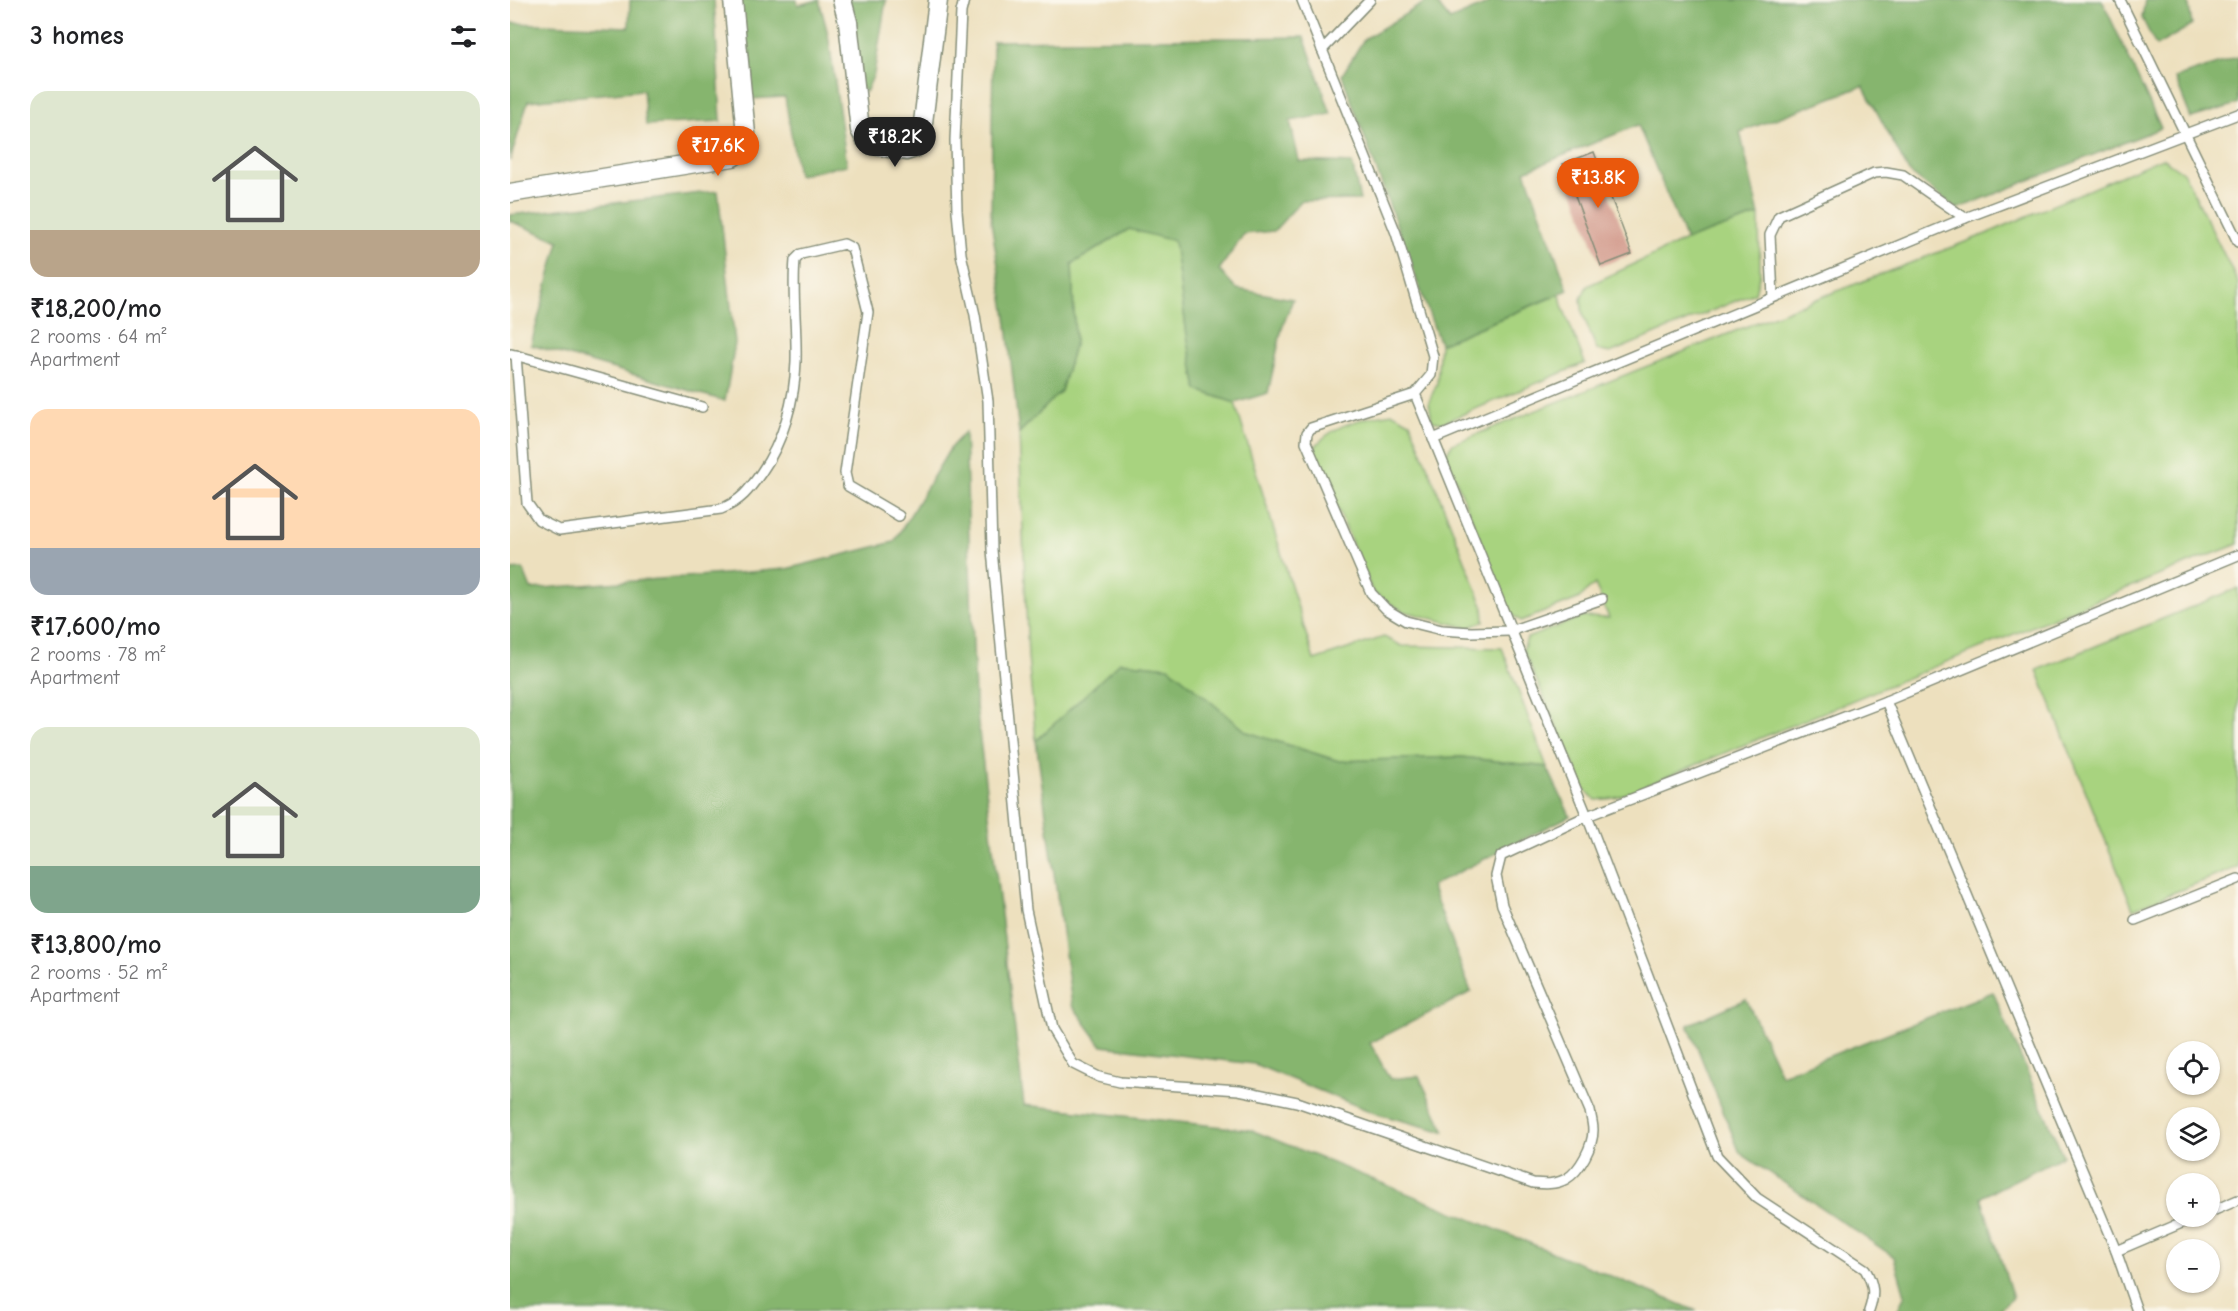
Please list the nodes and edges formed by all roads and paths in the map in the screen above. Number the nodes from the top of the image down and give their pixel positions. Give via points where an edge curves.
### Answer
1 (733, 0) edge
2 (842, 0) edge
3 (938, 0) edge
4 (964, 0) edge
5 (1302, 0) edge
6 (1370, 0) edge
7 (2120, 0) edge
8 (1322, 50) junction
9 (2238, 114) edge
10 (2185, 133) junction
11 (510, 193) edge
12 (1965, 218) junction
13 (2238, 242) edge
14 (1773, 297) junction
15 (513, 354) edge
16 (1415, 394) junction
17 (702, 407) dead end
18 (1433, 439) junction
19 (899, 516) dead end
20 (2238, 555) edge
21 (1602, 599) dead end
22 (1510, 630) junction
23 (1886, 700) junction
24 (1587, 816) junction
25 (2238, 879) edge
26 (2134, 921) dead end
27 (2238, 1200) edge
28 (2220, 1208) edge
29 (2172, 1227) edge
30 (2116, 1251) junction
31 (1869, 1311) edge
32 (2137, 1311) edge

1 - 11 street via 746,134 743,150 733,157
2 - 3 street via 860,130 872,145 906,152 921,140
4 - 24 lane via 955,140 957,211 988,401 992,550 1024,899 1052,1029 1073,1064 1098,1077 1120,1082 1239,1090 1297,1102 1533,1183 1550,1185 1567,1179 1591,1143 1590,1111 1502,905 1496,876 1501,856
5 - 8 lane
6 - 8 lane
7 - 10 lane
8 - 16 lane via 1396,233 1433,356 1431,375
9 - 10 lane
10 - 12 lane
10 - 13 lane
12 - 14 lane
12 - 14 lane via 1903,175 1874,173 1779,216 1770,235
14 - 18 lane
15 - 17 lane
15 - 19 lane via 527,503 539,520 559,530 721,509 746,495 772,458 791,405 796,363 795,261 801,254 844,244 852,248 868,312 846,480 848,486
16 - 18 lane
16 - 22 lane via 1311,428 1306,442 1371,593 1386,609 1406,621 1442,630
18 - 22 lane
20 - 23 lane
21 - 22 lane
22 - 24 lane
23 - 24 lane
23 - 30 lane
24 - 31 lane via 1717,1156 1757,1198 1865,1269 1873,1283
25 - 26 lane
27 - 28 lane
29 - 30 lane
30 - 32 lane

